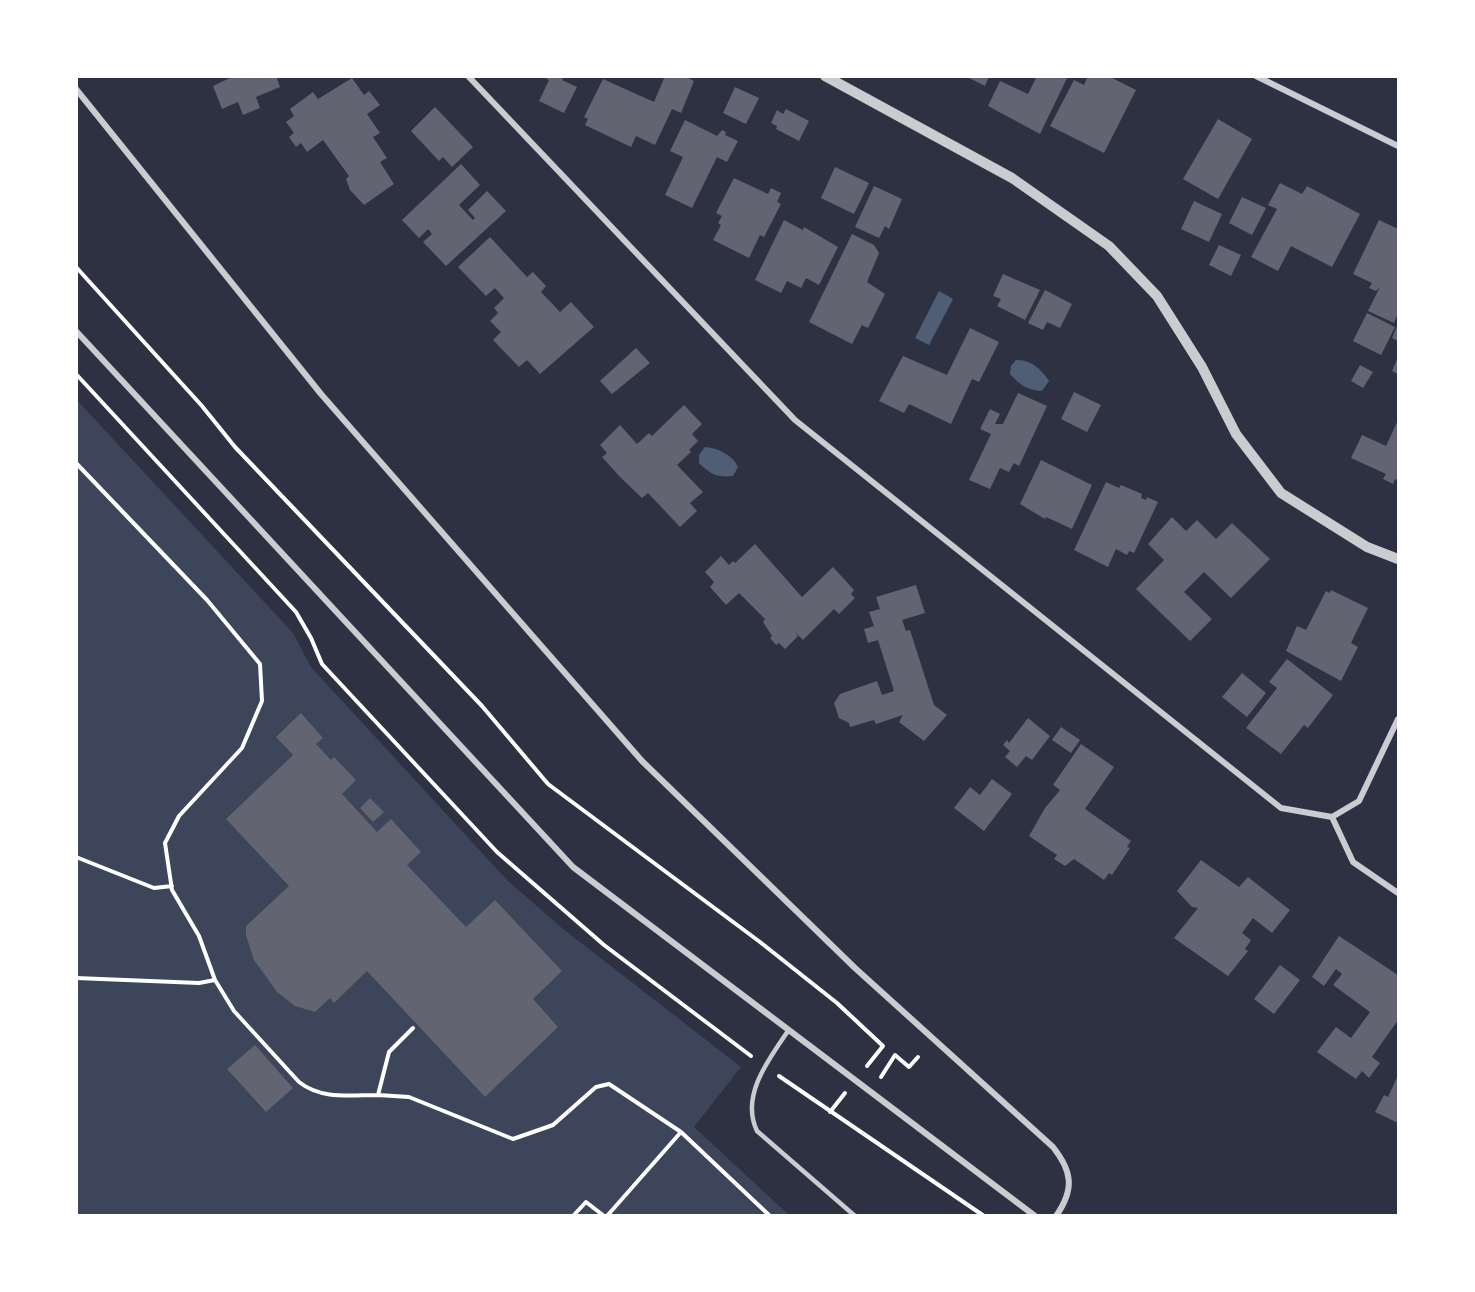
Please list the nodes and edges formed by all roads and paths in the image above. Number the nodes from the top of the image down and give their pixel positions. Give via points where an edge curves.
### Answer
1 (468, 76) edge
2 (825, 76) edge
3 (1256, 76) edge
4 (76, 89) edge
5 (1398, 146) edge
6 (76, 267) edge
7 (76, 331) edge
8 (76, 463) edge
9 (1398, 559) edge
10 (1398, 719) edge
11 (1332, 817) junction
12 (76, 857) edge
13 (172, 886) junction
14 (1398, 893) edge
15 (76, 978) edge
16 (215, 980) junction
17 (413, 1028) dead end
18 (788, 1031) junction
19 (918, 1057) dead end
20 (881, 1077) dead end
21 (855, 1081) junction
22 (378, 1095) junction
23 (830, 1112) dead end
24 (681, 1132) junction
25 (573, 1215) edge
26 (606, 1215) edge
27 (770, 1215) edge
28 (855, 1215) edge
29 (1035, 1215) edge
30 (1056, 1215) edge

1 - 11 street via 795,420 1281,808
2 - 9 street via 1012,178 1109,246 1157,296 1202,367 1236,434 1281,494 1367,547
3 - 5 street
4 - 30 street via 321,394 642,762 855,968 1053,1147 1069,1178 1065,1203
6 - 21 path via 235,447 482,706 548,784 760,942 837,1003 883,1046
7 - 18 street via 573,867
8 - 13 path via 207,600 260,663 262,701 242,748 179,816 165,843
10 - 11 street via 1359,801
11 - 14 street via 1353,862
12 - 13 path via 154,888
13 - 16 path via 199,936
15 - 16 path
16 - 22 path via 234,1011 310,1091 325,1095
17 - 22 path via 389,1052
18 - 21 street
18 - 28 lane via 765,1066 750,1116 757,1131
19 - 20 path via 909,1067 895,1054
21 - 23 path
21 - 29 street
22 - 24 path via 409,1097 513,1139 553,1125 596,1087 609,1084
24 - 26 path
24 - 27 path
25 - 26 path via 586,1202

